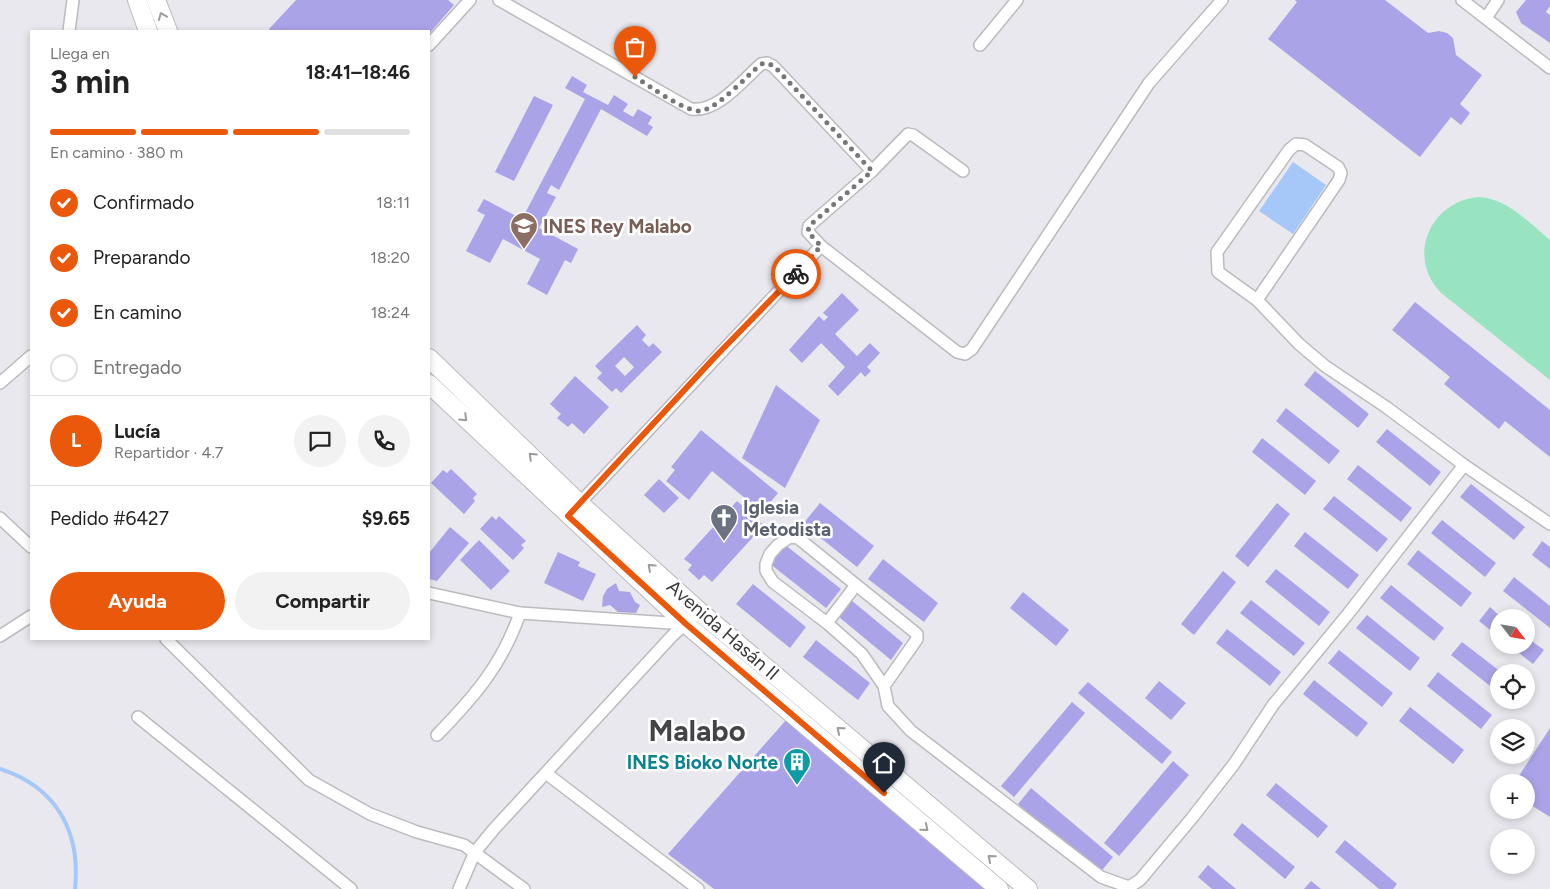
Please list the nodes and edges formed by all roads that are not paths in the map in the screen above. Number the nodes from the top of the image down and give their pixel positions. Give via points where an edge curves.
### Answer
1 (73, 0) edge
2 (137, 0) edge
3 (156, 0) edge
4 (470, 0) edge
5 (499, 0) edge
6 (1017, 0) edge
7 (1222, 0) edge
8 (1462, 0) edge
9 (1498, 0) edge
10 (1486, 18) junction
11 (69, 30) edge
12 (148, 30) edge
13 (168, 30) edge
14 (430, 44) edge
15 (980, 45) dead end
16 (1550, 68) edge
17 (872, 171) junction
18 (963, 171) dead end
19 (821, 246) junction
20 (1257, 300) junction
21 (30, 357) edge
22 (430, 359) edge
23 (0, 383) edge
24 (430, 385) edge
25 (1464, 465) junction
26 (574, 509) junction
27 (0, 518) edge
28 (1550, 524) edge
29 (30, 546) edge
30 (856, 586) junction
31 (430, 593) edge
32 (699, 611) junction
33 (520, 613) junction
34 (30, 617) edge
35 (827, 623) junction
36 (686, 624) junction
37 (0, 636) edge
38 (167, 640) edge
39 (884, 686) junction
40 (138, 717) dead end
41 (437, 735) dead end
42 (547, 774) junction
43 (474, 852) junction
44 (351, 889) edge
45 (459, 889) edge
46 (524, 889) edge
47 (698, 889) edge
48 (999, 889) edge
49 (1028, 889) edge

1 - 11 street
2 - 12 main road
13 -> 3 main road
4 - 14 street
5 - 17 street via 691,109 701,111 717,103 761,64 774,66
6 - 15 street
7 - 19 street via 1149,83 972,349 965,354 957,352
8 - 10 street
9 - 10 street
10 - 16 street
17 - 18 street via 908,134
17 - 19 street via 809,226 808,232
19 - 26 street
20 - 20 street via 1218,272 1216,252 1289,150 1296,144 1306,145 1338,167 1341,172 1339,180
20 - 25 street via 1313,356
21 - 23 street
26 -> 22 main road, Avenida Hasán II
24 -> 26 main road, Avenida Hasán II
25 - 28 street
25 - 39 street via 1273,705 1234,764 1192,818 1140,880 1129,887 1100,877 911,731 888,706
32 -> 26 main road, Avenida Hasán II
26 - 36 main road, Avenida Hasán II
27 - 29 street
30 - 35 street
30 - 35 street via 798,538 790,537 770,554 766,571 773,582
30 - 39 street via 917,634 917,639
31 - 33 street
32 - 36 street
49 -> 32 main road, Avenida Hasán II
33 - 36 street
33 - 41 street via 490,676
34 - 37 street
35 - 39 street via 862,654
36 - 42 street
36 -> 48 main road, Avenida Hasán II
38 - 43 street via 309,780 370,814 464,845
40 - 44 street
42 - 43 street
42 - 47 street
43 - 45 street
43 - 46 street

